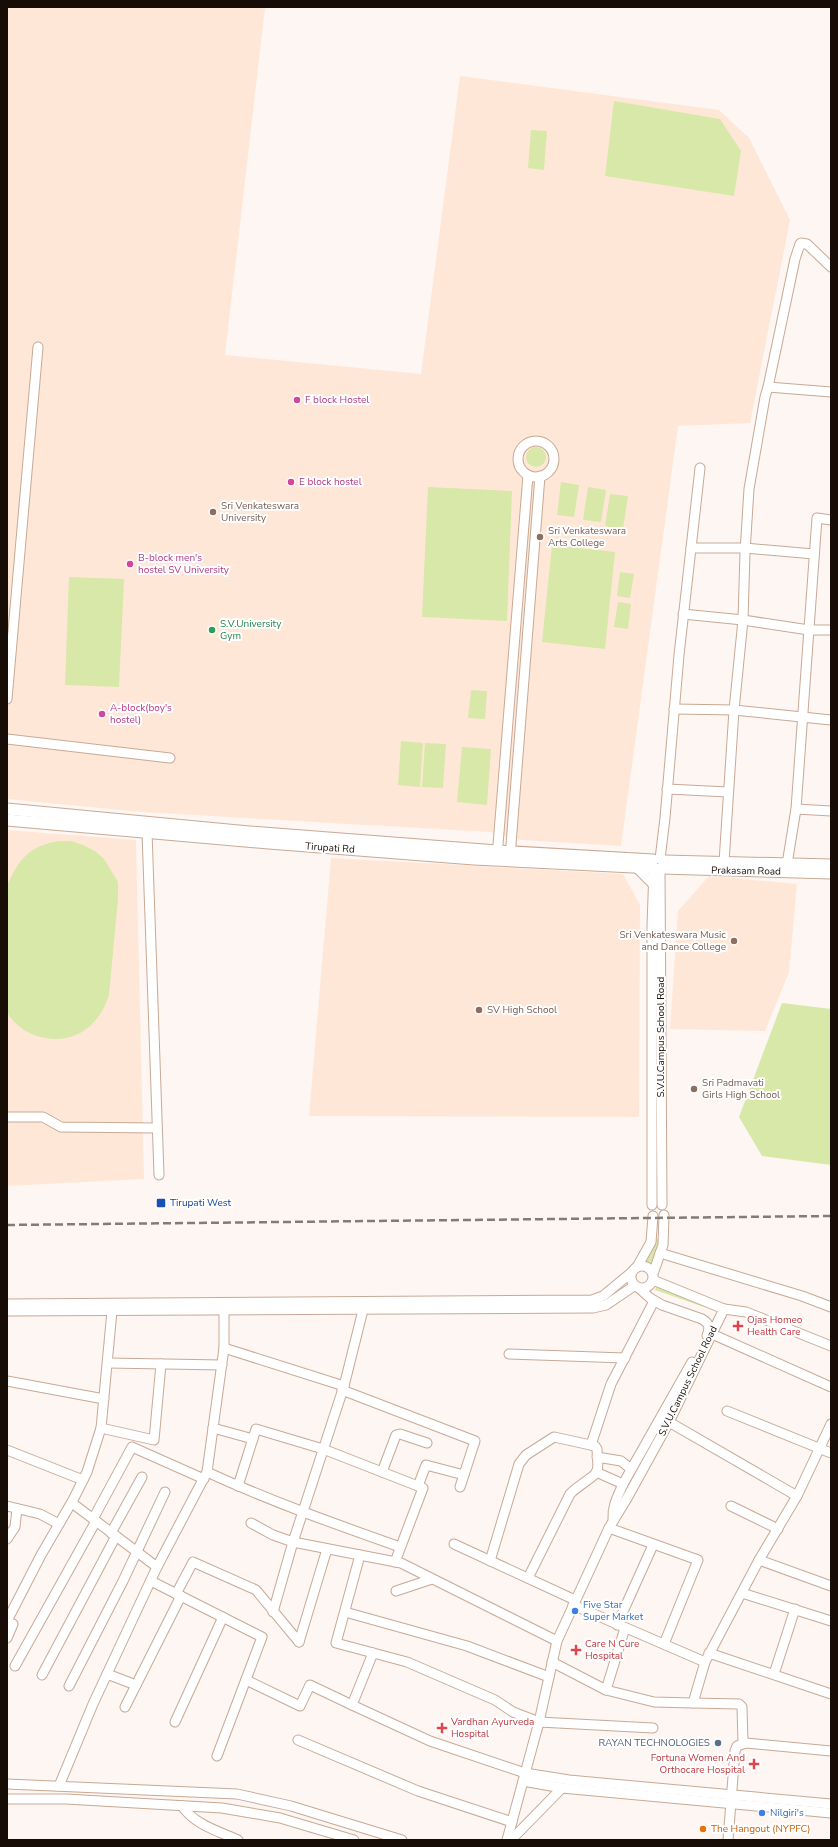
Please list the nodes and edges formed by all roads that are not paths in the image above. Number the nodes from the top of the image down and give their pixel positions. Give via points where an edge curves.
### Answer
1 (831, 267) edge
2 (38, 347) dead end
3 (768, 387) junction
4 (831, 392) edge
5 (700, 468) dead end
6 (528, 475) junction
7 (540, 476) junction
8 (831, 520) edge
9 (691, 548) junction
10 (745, 548) junction
11 (814, 554) junction
12 (683, 614) junction
13 (743, 620) junction
14 (809, 630) junction
15 (831, 630) edge
16 (9, 655) edge
17 (7, 699) edge
18 (674, 709) junction
19 (734, 710) junction
20 (802, 716) junction
21 (831, 720) edge
22 (7, 739) edge
23 (170, 758) dead end
24 (667, 789) junction
25 (728, 792) junction
26 (796, 809) junction
27 (7, 810) edge
28 (831, 811) edge
29 (7, 820) edge
30 (147, 832) junction
31 (248, 837) junction
32 (497, 855) junction
33 (510, 856) junction
34 (724, 862) junction
35 (787, 864) junction
36 (657, 865) junction
37 (831, 865) edge
38 (637, 868) junction
39 (831, 873) edge
40 (653, 884) junction
41 (7, 1117) edge
42 (157, 1128) junction
43 (159, 1175) dead end
44 (652, 1205) dead end
45 (662, 1205) dead end
46 (653, 1216) dead end
47 (664, 1216) dead end
48 (660, 1253) junction
49 (634, 1269) junction
50 (653, 1277) junction
51 (637, 1287) junction
52 (654, 1301) junction
53 (7, 1304) edge
54 (831, 1307) edge
55 (724, 1309) junction
56 (224, 1310) junction
57 (363, 1310) junction
58 (112, 1311) junction
59 (7, 1312) edge
60 (712, 1334) junction
61 (831, 1346) edge
62 (224, 1348) junction
63 (509, 1354) dead end
64 (625, 1358) junction
65 (108, 1363) junction
66 (161, 1364) junction
67 (222, 1365) junction
68 (7, 1380) edge
69 (831, 1387) edge
70 (343, 1388) junction
71 (104, 1399) junction
72 (727, 1411) dead end
73 (669, 1422) junction
74 (831, 1424) edge
75 (101, 1428) junction
76 (214, 1428) junction
77 (253, 1439) junction
78 (427, 1443) dead end
79 (591, 1445) junction
80 (820, 1448) junction
81 (323, 1449) junction
82 (7, 1450) edge
83 (831, 1453) edge
84 (597, 1457) junction
85 (631, 1469) junction
86 (382, 1472) junction
87 (596, 1472) junction
88 (205, 1475) junction
89 (464, 1475) junction
90 (142, 1477) dead end
91 (83, 1480) junction
92 (623, 1484) junction
93 (238, 1486) junction
94 (418, 1486) junction
95 (460, 1487) dead end
96 (165, 1492) dead end
97 (797, 1496) junction
98 (72, 1503) junction
99 (7, 1506) edge
100 (731, 1506) dead end
101 (17, 1509) junction
102 (302, 1512) junction
103 (613, 1519) junction
104 (95, 1520) junction
105 (251, 1523) dead end
106 (59, 1524) junction
107 (11, 1525) edge
108 (609, 1528) junction
109 (778, 1529) junction
110 (114, 1534) junction
111 (7, 1539) edge
112 (292, 1542) junction
113 (454, 1544) dead end
114 (653, 1545) junction
115 (400, 1547) junction
116 (327, 1549) junction
117 (136, 1551) junction
118 (360, 1555) junction
119 (490, 1560) junction
120 (759, 1560) junction
121 (395, 1562) junction
122 (157, 1568) junction
123 (528, 1578) junction
124 (432, 1579) junction
125 (151, 1581) junction
126 (831, 1586) edge
127 (396, 1591) dead end
128 (742, 1593) junction
129 (178, 1595) junction
130 (574, 1602) junction
131 (795, 1609) junction
132 (273, 1612) junction
133 (345, 1612) junction
134 (8, 1617) edge
135 (223, 1617) junction
136 (831, 1621) edge
137 (620, 1626) junction
138 (7, 1638) edge
139 (557, 1641) junction
140 (664, 1644) junction
141 (373, 1653) junction
142 (709, 1653) junction
143 (552, 1662) junction
144 (705, 1662) junction
145 (15, 1666) dead end
146 (107, 1674) junction
147 (774, 1674) junction
148 (42, 1675) dead end
149 (549, 1677) junction
150 (246, 1680) junction
151 (136, 1685) junction
152 (69, 1686) dead end
153 (606, 1690) junction
154 (831, 1694) edge
155 (693, 1704) junction
156 (352, 1705) junction
157 (125, 1707) dead end
158 (175, 1722) dead end
159 (539, 1722) junction
160 (652, 1728) dead end
161 (298, 1740) dead end
162 (743, 1743) junction
163 (831, 1752) edge
164 (217, 1756) dead end
165 (524, 1777) junction
166 (7, 1784) edge
167 (59, 1786) junction
168 (562, 1788) junction
169 (7, 1799) edge
170 (732, 1799) junction
171 (831, 1804) edge
172 (182, 1806) junction
173 (831, 1813) edge
174 (512, 1822) junction
175 (238, 1840) edge
176 (354, 1840) edge
177 (402, 1840) edge
178 (507, 1840) edge
179 (511, 1840) edge
180 (728, 1840) edge

1 - 3 street via 807,244 800,244
2 - 16 street
3 - 4 street
3 - 10 street via 750,489
5 - 9 street
6 - 7 street
6 - 7 street via 520,466 518,454 524,446 536,441 548,447 553,456 550,468
6 - 32 street
7 - 33 street
8 - 11 street via 817,518
9 - 10 street
9 - 12 street
10 - 11 street
10 - 13 street
11 - 14 street
12 - 13 street
12 - 18 street
13 - 14 street
13 - 19 street
14 - 15 street
14 - 20 street
16 - 17 street
18 - 19 street
18 - 24 street
19 - 20 street
19 - 25 street
20 - 21 street
20 - 26 street
22 - 23 street
24 - 25 street
24 - 36 street
25 - 34 street
26 - 28 street
26 - 35 street
27 - 31 main road, Tirupati Rd
29 - 30 main road, Tirupati Rd
30 - 31 main road, Tirupati Rd
30 - 42 street
31 - 32 main road, Tirupati Rd
32 - 33 main road, Tirupati Rd
33 - 36 main road, Tirupati Rd
33 - 38 main road, Tirupati Rd
34 - 35 main road, Prakasam Road
34 - 36 main road, Prakasam Road
35 - 37 main road, Prakasam Road
36 - 38 main road, Tirupati Rd
36 - 39 main road, Prakasam Road
36 - 40 street, S.V.U.Campus School Road
36 - 45 street, S.V.U.Campus School Road
38 - 40 street
40 - 44 street, S.V.U.Campus School Road
41 - 42 street via 44,1117 61,1127
42 - 43 street
46 - 49 street via 651,1242
47 - 48 street via 663,1245
48 - 50 street
48 - 54 street
49 - 50 street via 647,1267
49 - 51 street via 631,1279
49 - 53 street via 603,1296 592,1300
50 - 51 street via 647,1288
50 - 55 street
51 - 52 street, S.V.U.Campus School Road
51 - 57 street via 593,1308
52 - 64 street
52 - 85 street, S.V.U.Campus School Road via 702,1319 708,1322 710,1328
55 - 60 street, S.V.U.Campus School Road
55 - 61 street via 746,1312
56 - 57 street
56 - 58 street
56 - 62 street
57 - 70 street
58 - 59 street
58 - 65 street
60 - 69 street
60 - 73 street, S.V.U.Campus School Road
62 - 67 street
62 - 70 street
63 - 64 street
64 - 79 street via 611,1384
65 - 66 street
65 - 71 street
66 - 67 street
66 - 75 street via 154,1440
67 - 76 street
68 - 71 street
70 - 81 street
70 - 89 street via 475,1441
71 - 75 street
72 - 80 street
73 - 97 street
73 - 103 street, S.V.U.Campus School Road
74 - 80 street
75 - 91 street
76 - 77 street
76 - 88 street
77 - 81 street via 256,1429
77 - 93 street
78 - 86 street via 396,1435
79 - 84 street via 597,1448
79 - 119 street via 554,1437 523,1458
80 - 83 street
80 - 97 street
81 - 86 street
81 - 102 street
82 - 91 street
84 - 85 street via 621,1461
84 - 87 street
85 - 92 street, S.V.U.Campus School Road
86 - 94 street
87 - 92 street
87 - 123 street via 570,1494
88 - 93 street
88 - 104 street via 132,1447
88 - 122 street
89 - 94 street via 426,1465
89 - 95 street
90 - 110 street
91 - 98 street
92 - 103 street, S.V.U.Campus School Road via 614,1506
93 - 102 street
94 - 115 street via 423,1488
96 - 117 street
97 - 109 street
98 - 104 street
98 - 106 street
99 - 101 street
100 - 109 street
101 - 106 street via 40,1514
101 - 107 street
102 - 112 street
102 - 115 street
103 - 108 street, S.V.U.Campus School Road
104 - 110 street
104 - 145 street
105 - 112 street
106 - 134 street
107 - 111 street
108 - 114 street
108 - 130 street, S.V.U.Campus School Road
109 - 120 street
110 - 117 street
110 - 148 street
112 - 116 street
112 - 132 street
113 - 119 street
114 - 137 street
114 - 140 street via 698,1560
115 - 121 street
116 - 118 street
116 - 132 street via 299,1642
117 - 122 street
117 - 152 street
118 - 121 street
118 - 133 street
119 - 123 street
120 - 126 street
120 - 128 street
121 - 124 street
122 - 125 street
123 - 130 street
124 - 127 street
124 - 139 street
125 - 129 street
125 - 146 street
128 - 131 street
128 - 142 street
129 - 132 street via 192,1562 256,1590
129 - 135 street
129 - 151 street
130 - 137 street
130 - 139 street, S.V.U.Campus School Road
131 - 136 street
131 - 147 street
133 - 141 street via 336,1642
133 - 149 street via 467,1646
134 - 138 street via 13,1624
135 - 150 street via 262,1637
135 - 158 street
137 - 140 street
137 - 153 street
139 - 143 street, S.V.U.Campus School Road
140 - 144 street
141 - 156 street
141 - 159 street via 407,1662
142 - 144 street
142 - 147 street
143 - 149 street, S.V.U.Campus School Road
143 - 153 street
144 - 155 street
146 - 151 street
146 - 167 street
147 - 154 street
149 - 159 street, S.V.U.Campus School Road
150 - 156 street via 300,1706 310,1686
150 - 164 street
151 - 157 street
153 - 155 street via 654,1702
155 - 162 street via 740,1704
156 - 165 street via 430,1741
159 - 160 street
159 - 165 street, S.V.U.Campus School Road
161 - 174 street via 418,1791
162 - 163 street
162 - 170 street via 735,1751
165 - 168 street
165 - 170 street
165 - 174 street, S.V.U.Campus School Road
166 - 167 street
167 - 177 street via 237,1794 291,1806
168 - 170 street
168 - 179 street
169 - 172 street via 66,1799
170 - 171 street
170 - 173 street
170 - 180 street
172 - 175 street via 198,1822
172 - 176 street via 222,1808 280,1818
174 - 178 street, S.V.U.Campus School Road

